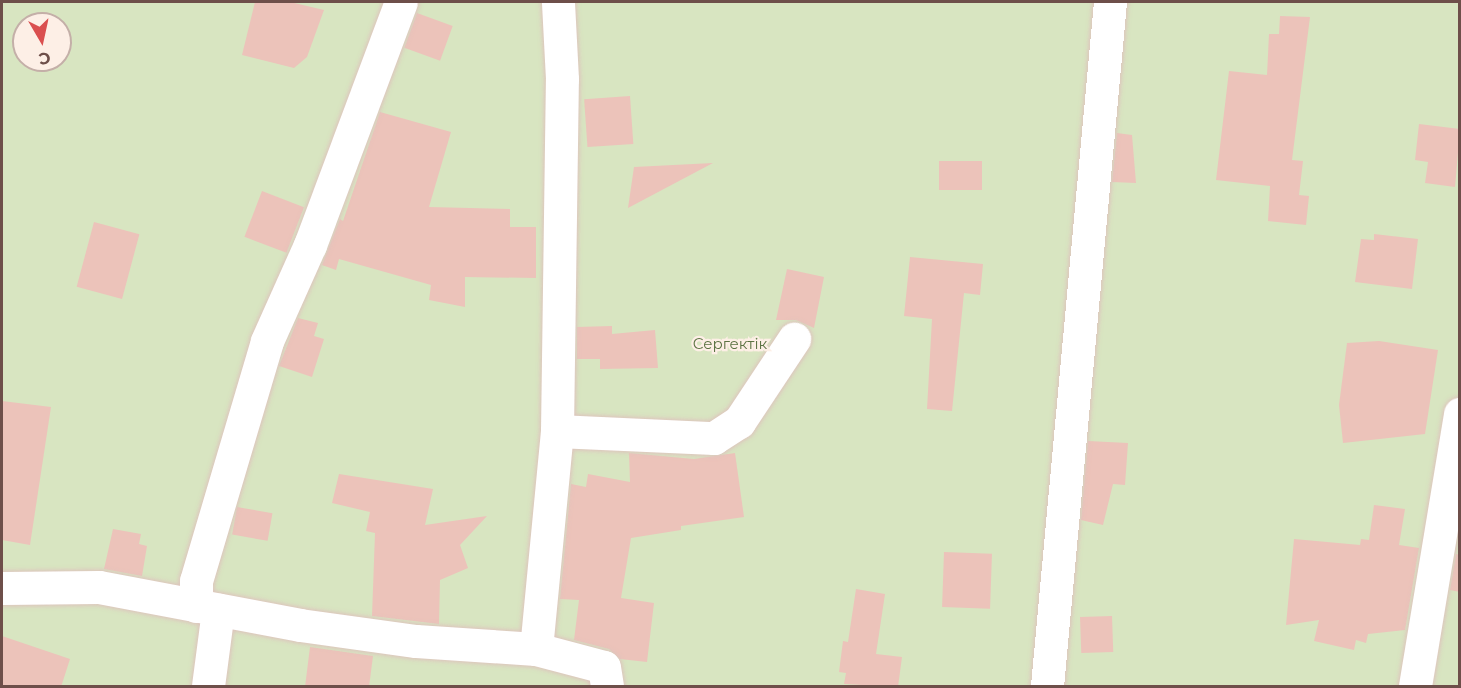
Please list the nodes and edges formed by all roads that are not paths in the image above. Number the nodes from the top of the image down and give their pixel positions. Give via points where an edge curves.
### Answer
1 (401, 2) edge
2 (558, 2) edge
3 (1110, 2) edge
4 (794, 339) dead end
5 (1460, 414) edge
6 (557, 431) junction
7 (2, 588) edge
8 (207, 608) junction
9 (536, 649) junction
10 (208, 687) edge
11 (607, 687) edge
12 (1047, 687) edge
13 (1415, 687) edge

1 - 8 street via 310,245 267,341 196,581
2 - 6 street via 562,79
3 - 12 street
4 - 6 street via 740,422 714,438
5 - 13 street
6 - 9 street
7 - 8 street via 99,587
8 - 9 street via 416,641
8 - 10 street
9 - 11 street via 604,667

